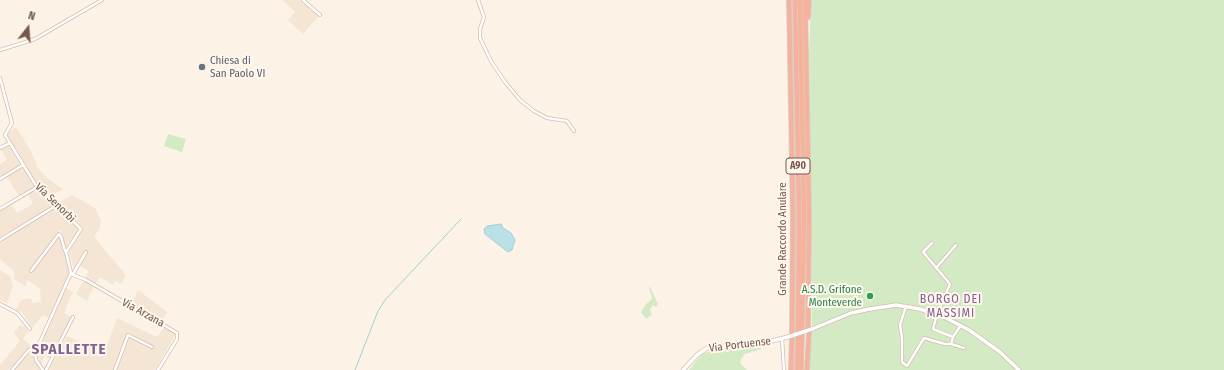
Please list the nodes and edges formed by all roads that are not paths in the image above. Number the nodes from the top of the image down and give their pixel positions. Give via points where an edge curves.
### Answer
1 (102, 0) edge
2 (303, 0) edge
3 (478, 0) edge
4 (789, 0) edge
5 (795, 0) edge
6 (800, 0) edge
7 (805, 0) edge
8 (809, 0) edge
9 (320, 15) dead end
10 (0, 50) edge
11 (807, 63) junction
12 (0, 78) edge
13 (574, 130) dead end
14 (10, 143) junction
15 (0, 148) edge
16 (23, 165) junction
17 (0, 179) edge
18 (38, 187) junction
19 (57, 205) junction
20 (0, 209) edge
21 (0, 240) edge
22 (932, 242) dead end
23 (956, 245) dead end
24 (66, 252) junction
25 (86, 252) dead end
26 (936, 268) junction
27 (31, 271) dead end
28 (72, 274) junction
29 (0, 304) edge
30 (906, 306) junction
31 (938, 314) junction
32 (73, 317) dead end
33 (961, 325) junction
34 (30, 329) dead end
35 (810, 330) junction
36 (800, 334) junction
37 (791, 337) junction
38 (953, 337) junction
39 (782, 339) junction
40 (951, 344) junction
41 (152, 347) dead end
42 (964, 348) dead end
43 (35, 354) junction
44 (12, 370) edge
45 (42, 370) edge
46 (46, 370) edge
47 (115, 370) edge
48 (158, 370) edge
49 (683, 370) edge
50 (784, 370) edge
51 (791, 370) edge
52 (797, 370) edge
53 (801, 370) edge
54 (807, 370) edge
55 (1019, 370) edge

1 - 10 street via 35,39
2 - 9 street
3 - 13 street via 484,17 480,38 505,82 520,100 534,111 547,118 567,121
4 - 37 highway, Grande Raccordo Anulare via 793,215
5 - 36 highway, Grande Raccordo Anulare / A90
6 - 36 highway, Grande Raccordo Anulare / A90 via 804,214
7 - 11 highway
8 - 11 highway
11 - 35 highway
12 - 14 street via 11,122 10,128 4,134
14 - 15 street
14 - 16 street, Via Senorbì
16 - 17 street
16 - 18 street, Via Senorbì
18 - 19 street, Via Senorbì
18 - 20 street
19 - 21 street
19 - 24 street, Via Senorbì via 81,229
22 - 26 street via 923,252
23 - 26 street
24 - 27 street via 61,235 58,234
24 - 28 street
25 - 28 street
26 - 31 street via 950,284
28 - 43 street
28 - 48 street, Via Arzana via 178,333
29 - 34 street via 14,312
30 - 31 main road, Via Portuense
30 - 35 main road, Via Portuense via 882,307 851,313
30 - 40 street via 900,325 904,365 907,366 924,338
31 - 33 main road, Via Portuense
31 - 38 street via 934,329
32 - 46 street
33 - 38 street
33 - 55 main road, Via Portuense via 1000,352
35 - 37 main road, Via Portuense, bridge
35 - 54 highway
36 - 52 highway, Grande Raccordo Anulare / A90
36 - 53 highway, Grande Raccordo Anulare / A90
37 - 39 main road, Via Portuense
37 - 51 highway, Grande Raccordo Anulare
38 - 40 street
39 - 49 main road, Via Portuense via 707,348
39 - 50 street, Via Portuense
40 - 42 street
41 - 47 street via 128,335
43 - 44 street via 32,349 29,350
43 - 45 street

